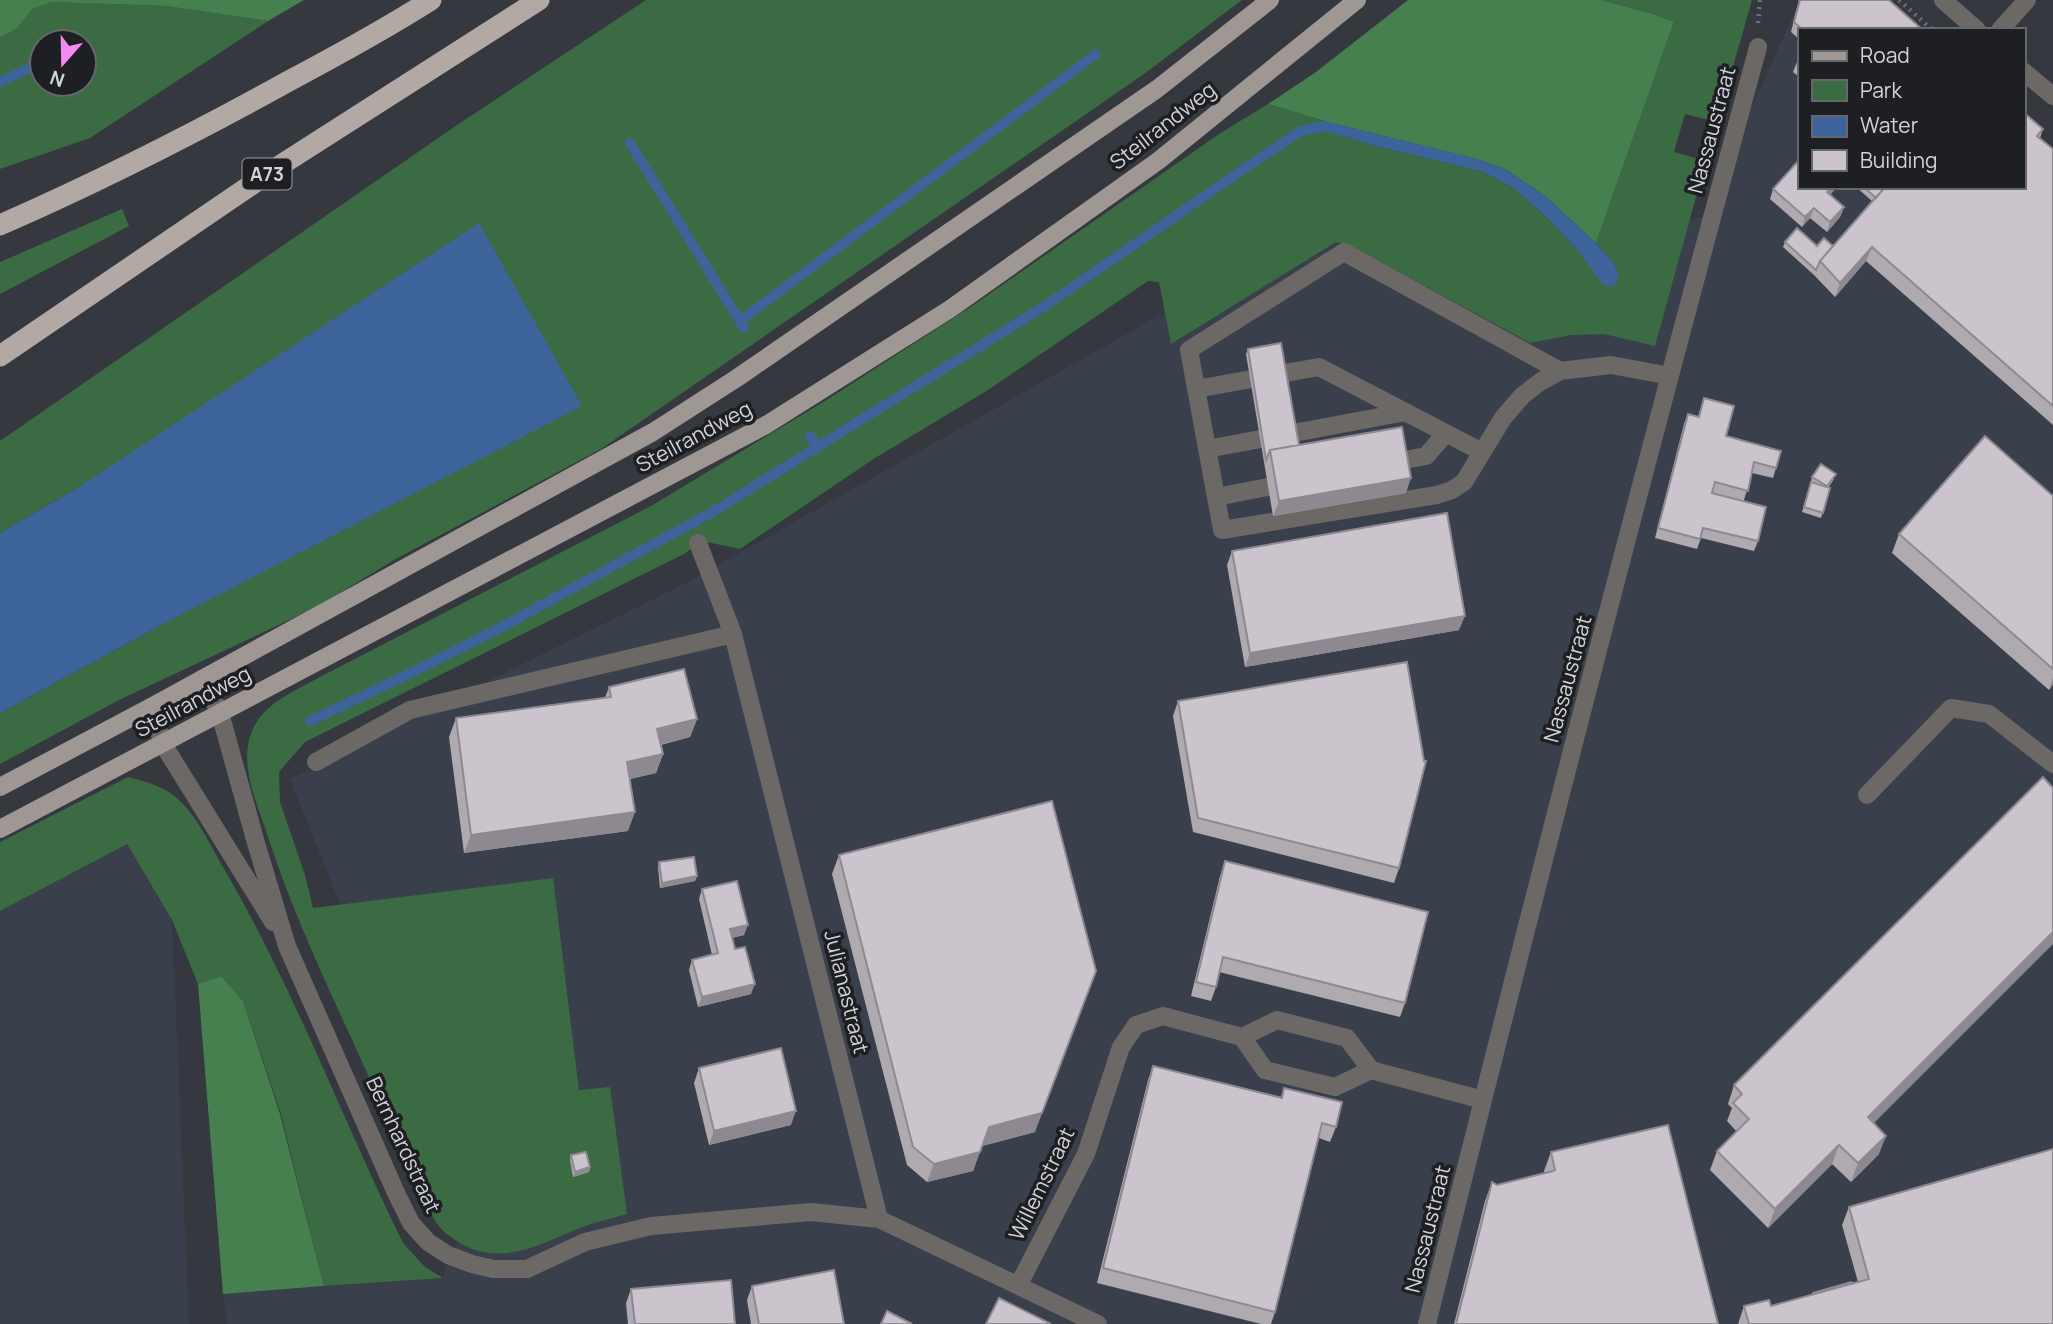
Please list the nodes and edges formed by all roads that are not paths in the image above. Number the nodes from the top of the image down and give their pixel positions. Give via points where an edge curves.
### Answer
1 (431, 0) edge
2 (539, 0) edge
3 (1270, 0) edge
4 (1357, 0) edge
5 (1943, 0) edge
6 (2026, 0) edge
7 (1975, 28) edge
8 (2002, 28) edge
9 (1758, 47) dead end
10 (2025, 73) edge
11 (2053, 96) edge
12 (0, 225) edge
13 (0, 356) edge
14 (1559, 371) junction
15 (1670, 376) junction
16 (1196, 389) junction
17 (1406, 412) junction
18 (1446, 433) junction
19 (1207, 449) junction
20 (1482, 452) junction
21 (1400, 461) edge
22 (1268, 487) dead end
23 (1216, 497) junction
24 (698, 543) dead end
25 (733, 634) junction
26 (202, 679) junction
27 (150, 707) junction
28 (220, 713) junction
29 (163, 744) junction
30 (316, 762) dead end
31 (2053, 764) edge
32 (0, 787) edge
33 (1867, 795) dead end
34 (0, 829) edge
35 (287, 946) junction
36 (1242, 1037) junction
37 (1371, 1070) junction
38 (1483, 1100) junction
39 (879, 1219) junction
40 (1019, 1284) junction
41 (1098, 1324) edge
42 (1427, 1324) edge

1 - 12 highway via 222,118
2 - 13 highway, A73 via 273,170
3 - 26 main road, Steilrandweg via 1157,89 737,378 663,425
4 - 28 main road, Steilrandweg via 1147,169 950,309 777,418
5 - 7 street
6 - 8 street
9 - 15 street, Nassaustraat
10 - 11 street
14 - 15 street via 1611,365
14 - 16 street via 1344,252 1189,350
14 - 20 street via 1522,396
15 - 38 street, Nassaustraat
16 - 17 street via 1319,367
16 - 19 street
17 - 18 street
17 - 19 street
18 - 20 street
18 - 21 street via 1426,456
19 - 23 street
20 - 23 street via 1464,482 1437,495 1222,530
22 - 23 street
24 - 25 street, Julianastraat
25 - 30 street via 410,710
25 - 39 street, Julianastraat
26 - 27 main road, Steilrandweg
26 - 28 street, Bernhardstraat
27 - 29 street, Bernhardstraat
27 - 32 main road, Steilrandweg
28 - 29 main road, Steilrandweg
28 - 35 street, Bernhardstraat
29 - 34 main road, Steilrandweg
29 - 35 street, Bernhardstraat
31 - 33 street via 1990,714 1951,708
35 - 39 street, Bernhardstraat via 411,1223 428,1242 449,1255 493,1269 527,1269 585,1242 651,1226 811,1212
36 - 37 street via 1278,1020 1347,1038
36 - 37 street via 1265,1070 1335,1087
36 - 40 street, Willemstraat via 1163,1016 1136,1025 1121,1047 1086,1154
37 - 38 street
38 - 42 street, Nassaustraat
39 - 40 street
40 - 41 street

